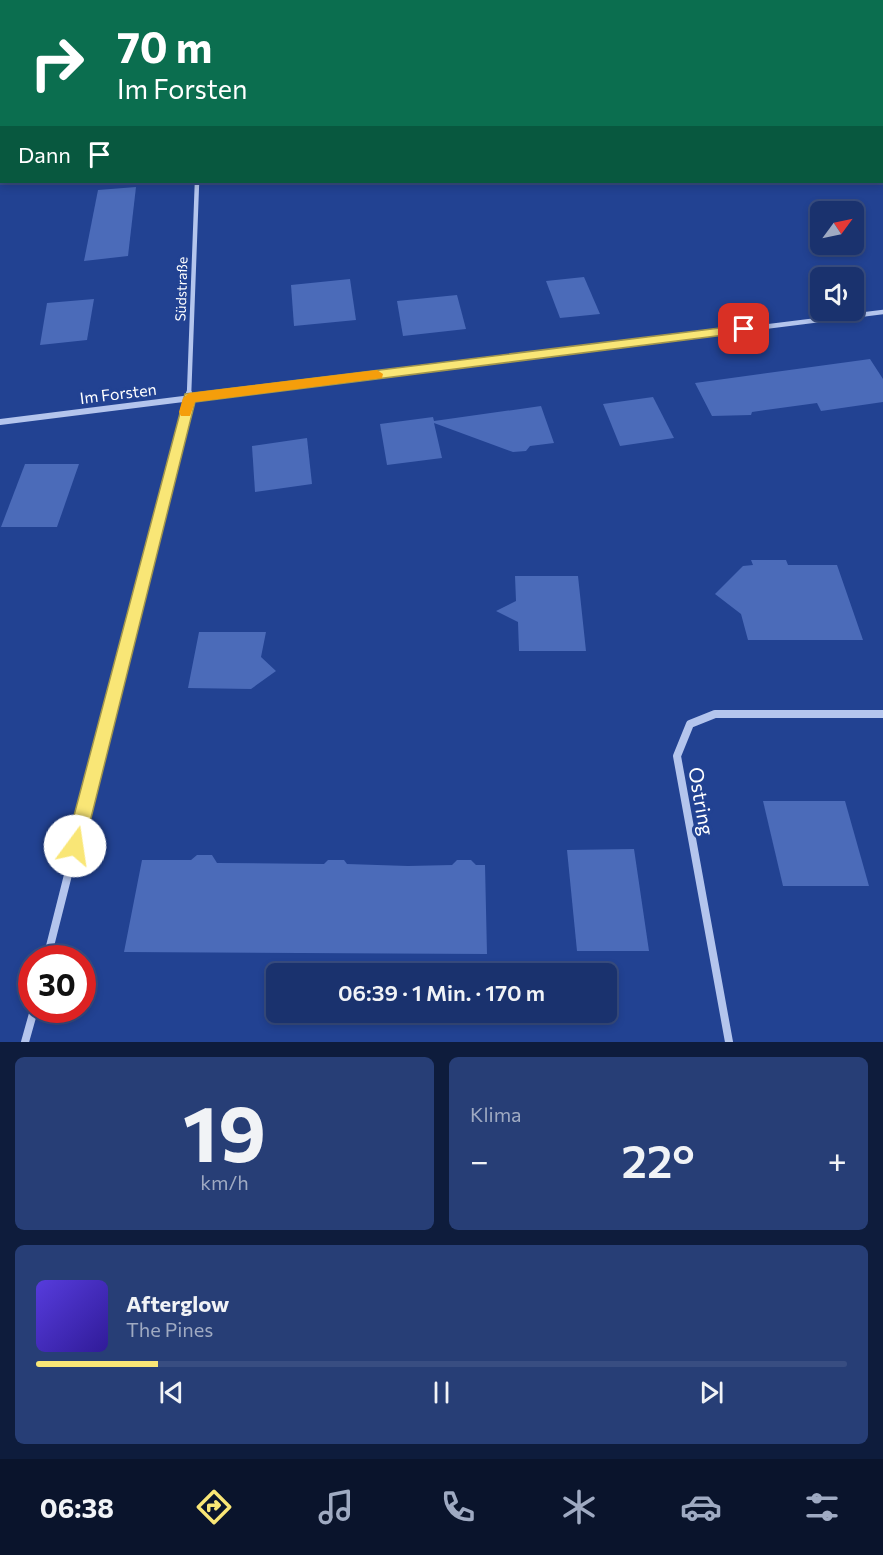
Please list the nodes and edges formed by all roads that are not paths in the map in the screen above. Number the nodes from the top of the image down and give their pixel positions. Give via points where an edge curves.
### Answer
1 (197, 183) edge
2 (883, 312) edge
3 (189, 398) junction
4 (0, 422) edge
5 (883, 714) edge
6 (50, 945) edge
7 (30, 1023) edge
8 (25, 1042) edge
9 (729, 1042) edge

1 - 3 street, Südstraße
2 - 3 street, Im Forsten
3 - 4 street, Im Forsten
3 - 6 street, Südstraße
5 - 9 street, Ostring via 715,714 690,724 677,756
7 - 8 street

